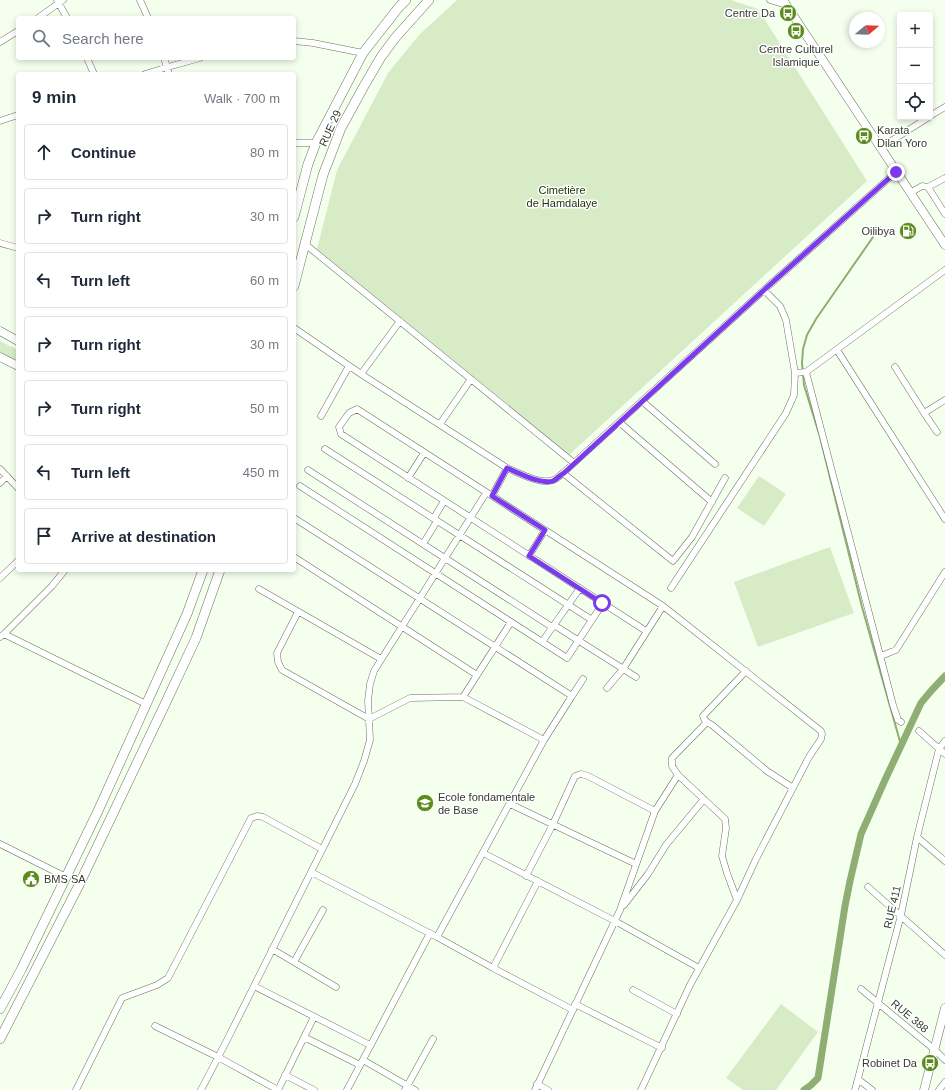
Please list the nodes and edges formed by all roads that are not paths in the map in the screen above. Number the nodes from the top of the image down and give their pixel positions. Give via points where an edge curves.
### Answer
1 (140, 0) edge
2 (406, 0) edge
3 (429, 0) edge
4 (770, 0) edge
5 (60, 1) edge
6 (785, 2) edge
7 (41, 16) edge
8 (66, 16) edge
9 (147, 16) edge
10 (16, 32) edge
11 (0, 42) edge
12 (296, 42) edge
13 (363, 53) junction
14 (89, 60) edge
15 (165, 60) edge
16 (192, 60) edge
17 (168, 66) junction
18 (93, 72) edge
19 (150, 72) edge
20 (169, 72) edge
21 (945, 107) edge
22 (933, 115) edge
23 (16, 116) edge
24 (925, 120) edge
25 (0, 121) edge
26 (296, 143) edge
27 (316, 143) junction
28 (880, 148) junction
29 (896, 172) junction
30 (945, 178) edge
31 (928, 187) junction
32 (910, 193) junction
33 (296, 209) edge
34 (945, 214) edge
35 (0, 244) edge
36 (305, 244) junction
37 (945, 245) edge
38 (16, 248) edge
39 (945, 270) edge
40 (296, 278) edge
41 (764, 290) junction
42 (400, 321) junction
43 (296, 329) edge
44 (0, 331) edge
45 (16, 339) edge
46 (836, 350) junction
47 (0, 357) edge
48 (16, 365) edge
49 (349, 366) junction
50 (895, 367) dead end
51 (806, 372) junction
52 (795, 373) junction
53 (361, 374) junction
54 (471, 379) junction
55 (945, 400) edge
56 (642, 401) junction
57 (924, 413) junction
58 (321, 416) dead end
59 (619, 422) junction
60 (440, 424) junction
61 (938, 432) dead end
62 (325, 449) dead end
63 (424, 453) junction
64 (574, 464) junction
65 (715, 464) dead end
66 (507, 468) junction
67 (0, 469) edge
68 (308, 470) dead end
69 (564, 473) junction
70 (8, 476) junction
71 (408, 478) junction
72 (725, 478) dead end
73 (0, 483) edge
74 (16, 486) edge
75 (300, 486) dead end
76 (486, 492) junction
77 (492, 496) junction
78 (444, 501) junction
79 (712, 502) junction
80 (470, 518) junction
81 (296, 519) edge
82 (435, 519) junction
83 (945, 519) edge
84 (545, 530) junction
85 (460, 535) junction
86 (423, 544) junction
87 (529, 556) junction
88 (296, 558) edge
89 (445, 558) junction
90 (16, 563) edge
91 (63, 572) edge
92 (202, 572) edge
93 (219, 572) edge
94 (945, 572) edge
95 (435, 573) junction
96 (0, 578) edge
97 (580, 588) junction
98 (671, 588) dead end
99 (258, 589) dead end
100 (419, 598) junction
101 (602, 603) junction
102 (568, 604) junction
103 (663, 606) junction
104 (298, 612) junction
105 (592, 620) junction
106 (511, 622) junction
107 (402, 626) junction
108 (553, 626) junction
109 (646, 631) junction
110 (2, 636) edge
111 (579, 640) junction
112 (542, 642) junction
113 (495, 647) junction
114 (881, 656) junction
115 (381, 659) junction
116 (622, 669) junction
117 (746, 671) junction
118 (477, 675) junction
119 (636, 677) dead end
120 (583, 679) dead end
121 (607, 688) dead end
122 (572, 696) junction
123 (463, 697) junction
124 (146, 704) junction
125 (369, 719) junction
126 (706, 722) junction
127 (901, 722) dead end
128 (919, 731) dead end
129 (544, 740) junction
130 (945, 741) edge
131 (939, 749) junction
132 (945, 754) edge
133 (678, 775) junction
134 (793, 788) junction
135 (704, 799) junction
136 (510, 804) junction
137 (655, 811) junction
138 (553, 824) junction
139 (917, 838) junction
140 (0, 844) edge
141 (322, 849) junction
142 (483, 853) junction
143 (945, 861) edge
144 (636, 864) junction
145 (311, 872) junction
146 (526, 876) junction
147 (66, 877) junction
148 (538, 881) junction
149 (868, 887) dead end
150 (737, 900) junction
151 (324, 910) dead end
152 (620, 910) junction
153 (901, 915) junction
154 (615, 921) junction
155 (430, 933) junction
156 (437, 937) junction
157 (272, 949) junction
158 (945, 955) edge
159 (294, 962) junction
160 (493, 968) junction
161 (699, 968) junction
162 (254, 986) junction
163 (336, 987) dead end
164 (861, 989) dead end
165 (633, 990) dead end
166 (878, 1002) junction
167 (574, 1007) junction
168 (0, 1008) edge
169 (945, 1008) edge
170 (677, 1014) junction
171 (314, 1017) junction
172 (155, 1026) dead end
173 (304, 1037) junction
174 (0, 1039) edge
175 (433, 1039) dead end
176 (370, 1046) junction
177 (662, 1048) junction
178 (935, 1050) junction
179 (218, 1058) junction
180 (945, 1060) edge
181 (361, 1063) junction
182 (285, 1075) junction
183 (858, 1079) junction
184 (945, 1082) edge
185 (536, 1087) edge
186 (406, 1088) edge
187 (76, 1090) edge
188 (201, 1090) edge
189 (278, 1090) edge
190 (314, 1090) edge
191 (347, 1090) edge
192 (415, 1090) edge
193 (548, 1090) edge
194 (641, 1090) edge
195 (855, 1090) edge
196 (872, 1090) edge
197 (924, 1090) edge
198 (939, 1090) edge

1 - 9 street
2 - 13 main road
3 - 36 main road, RUE 29 via 381,57 341,128 323,175
4 - 6 street
5 - 7 street
5 - 8 street
6 - 28 main road
10 - 11 street
12 - 13 street
13 - 27 main road
14 - 18 street
15 - 17 street
16 - 17 street
17 - 19 street
17 - 20 street
21 - 22 street
23 - 25 street
24 - 28 street
26 - 27 street
27 - 33 main road
28 - 29 main road
29 - 32 main road
29 - 41 street
30 - 31 street
31 - 32 street via 922,186
31 - 34 street
32 - 37 main road
35 - 38 street
36 - 40 main road, RUE 29
36 - 42 street
39 - 46 street
41 - 52 street via 780,306 786,320
41 - 56 street
42 - 53 street
42 - 54 street
43 - 49 street
44 - 45 main road
46 - 51 street
46 - 83 street
47 - 48 main road
49 - 53 street
49 - 58 street
50 - 57 street
51 - 52 street
51 - 114 street
52 - 98 street via 794,395 786,413
53 - 60 street
54 - 60 street
54 - 64 street
55 - 57 street
56 - 59 street
56 - 65 street
57 - 61 street
59 - 64 street
59 - 79 street
60 - 66 street
62 - 82 street
63 - 71 street
63 - 71 street via 357,409 349,413 339,427 341,434
63 - 76 street
64 - 69 street
66 - 69 street via 545,482 554,480
66 - 77 street
67 - 70 street
68 - 86 street
69 - 79 street via 673,561 692,537
70 - 73 street
70 - 74 street
71 - 78 street
72 - 79 street
75 - 95 street
76 - 77 street
76 - 80 street
77 - 84 street
78 - 80 street
78 - 82 street
80 - 85 street
80 - 87 street
81 - 100 street
82 - 85 street
82 - 86 street
84 - 87 street
84 - 103 street
85 - 89 street
85 - 102 street
86 - 89 street
87 - 97 street
88 - 107 street
89 - 95 street
89 - 108 street
90 - 96 street
91 - 110 street
92 - 124 main road via 187,614
93 - 174 main road via 196,638 167,700 78,887
94 - 114 street via 896,650
95 - 100 street
95 - 106 street
97 - 101 street
97 - 102 street
99 - 104 street
100 - 107 street
100 - 113 street
101 - 105 street
101 - 109 street
102 - 105 street
102 - 108 street
103 - 109 street
103 - 117 street
104 - 115 street
104 - 125 street via 277,653 282,670
105 - 111 street
106 - 112 street
106 - 113 street
107 - 115 street
107 - 118 street
108 - 111 street
108 - 112 street
109 - 116 street
110 - 124 street
111 - 112 street via 567,658
111 - 116 street
113 - 118 street
113 - 122 street
114 - 127 street via 893,705
115 - 125 street via 370,684
116 - 119 street
116 - 121 street
117 - 126 street via 703,716
117 - 134 street via 821,731 821,739
118 - 123 street
120 - 122 street
122 - 129 street
123 - 125 street via 410,698
123 - 129 street
124 - 147 main road
125 - 141 street via 370,740 364,761
126 - 133 street via 672,758 672,766
126 - 134 street via 767,771
128 - 131 street
129 - 136 street
130 - 131 street, RUE 411
131 - 132 street
131 - 139 street, RUE 411
133 - 135 street
133 - 137 street
134 - 150 street
135 - 150 street via 725,819 722,856
135 - 152 street via 666,845 648,874
136 - 138 street
136 - 142 street
137 - 138 street via 581,774 575,776
137 - 144 street
138 - 144 street
138 - 146 street
139 - 143 street
139 - 153 street, RUE 411
140 - 147 street
141 - 145 street
141 - 187 street via 263,817 251,818 168,978 157,985 122,998
142 - 146 street
142 - 156 street
144 - 152 street
145 - 155 street
145 - 157 street
146 - 148 street
147 - 168 main road
148 - 154 street
148 - 160 street
149 - 153 street
150 - 161 street
151 - 159 street
152 - 154 street
153 - 158 street
153 - 166 street, RUE 411
154 - 161 street
154 - 167 street
155 - 156 street
155 - 176 street
156 - 160 street
157 - 159 street
157 - 162 street
159 - 163 street
160 - 167 street
161 - 170 street
162 - 171 street
162 - 179 street
164 - 166 street, RUE 388
165 - 170 street
166 - 178 street, RUE 388
166 - 183 street, RUE 411
167 - 177 street
167 - 185 street
169 - 178 main road
170 - 177 street
171 - 173 street
171 - 176 street
172 - 179 street
173 - 181 street
173 - 182 street
175 - 186 street
176 - 181 street
177 - 194 street
178 - 180 street, RUE 388
178 - 197 main road
179 - 188 street
179 - 189 street
181 - 186 street
181 - 191 street
182 - 189 street
182 - 190 street
183 - 195 street, RUE 411
183 - 196 street
184 - 198 street
185 - 193 street
186 - 192 street

